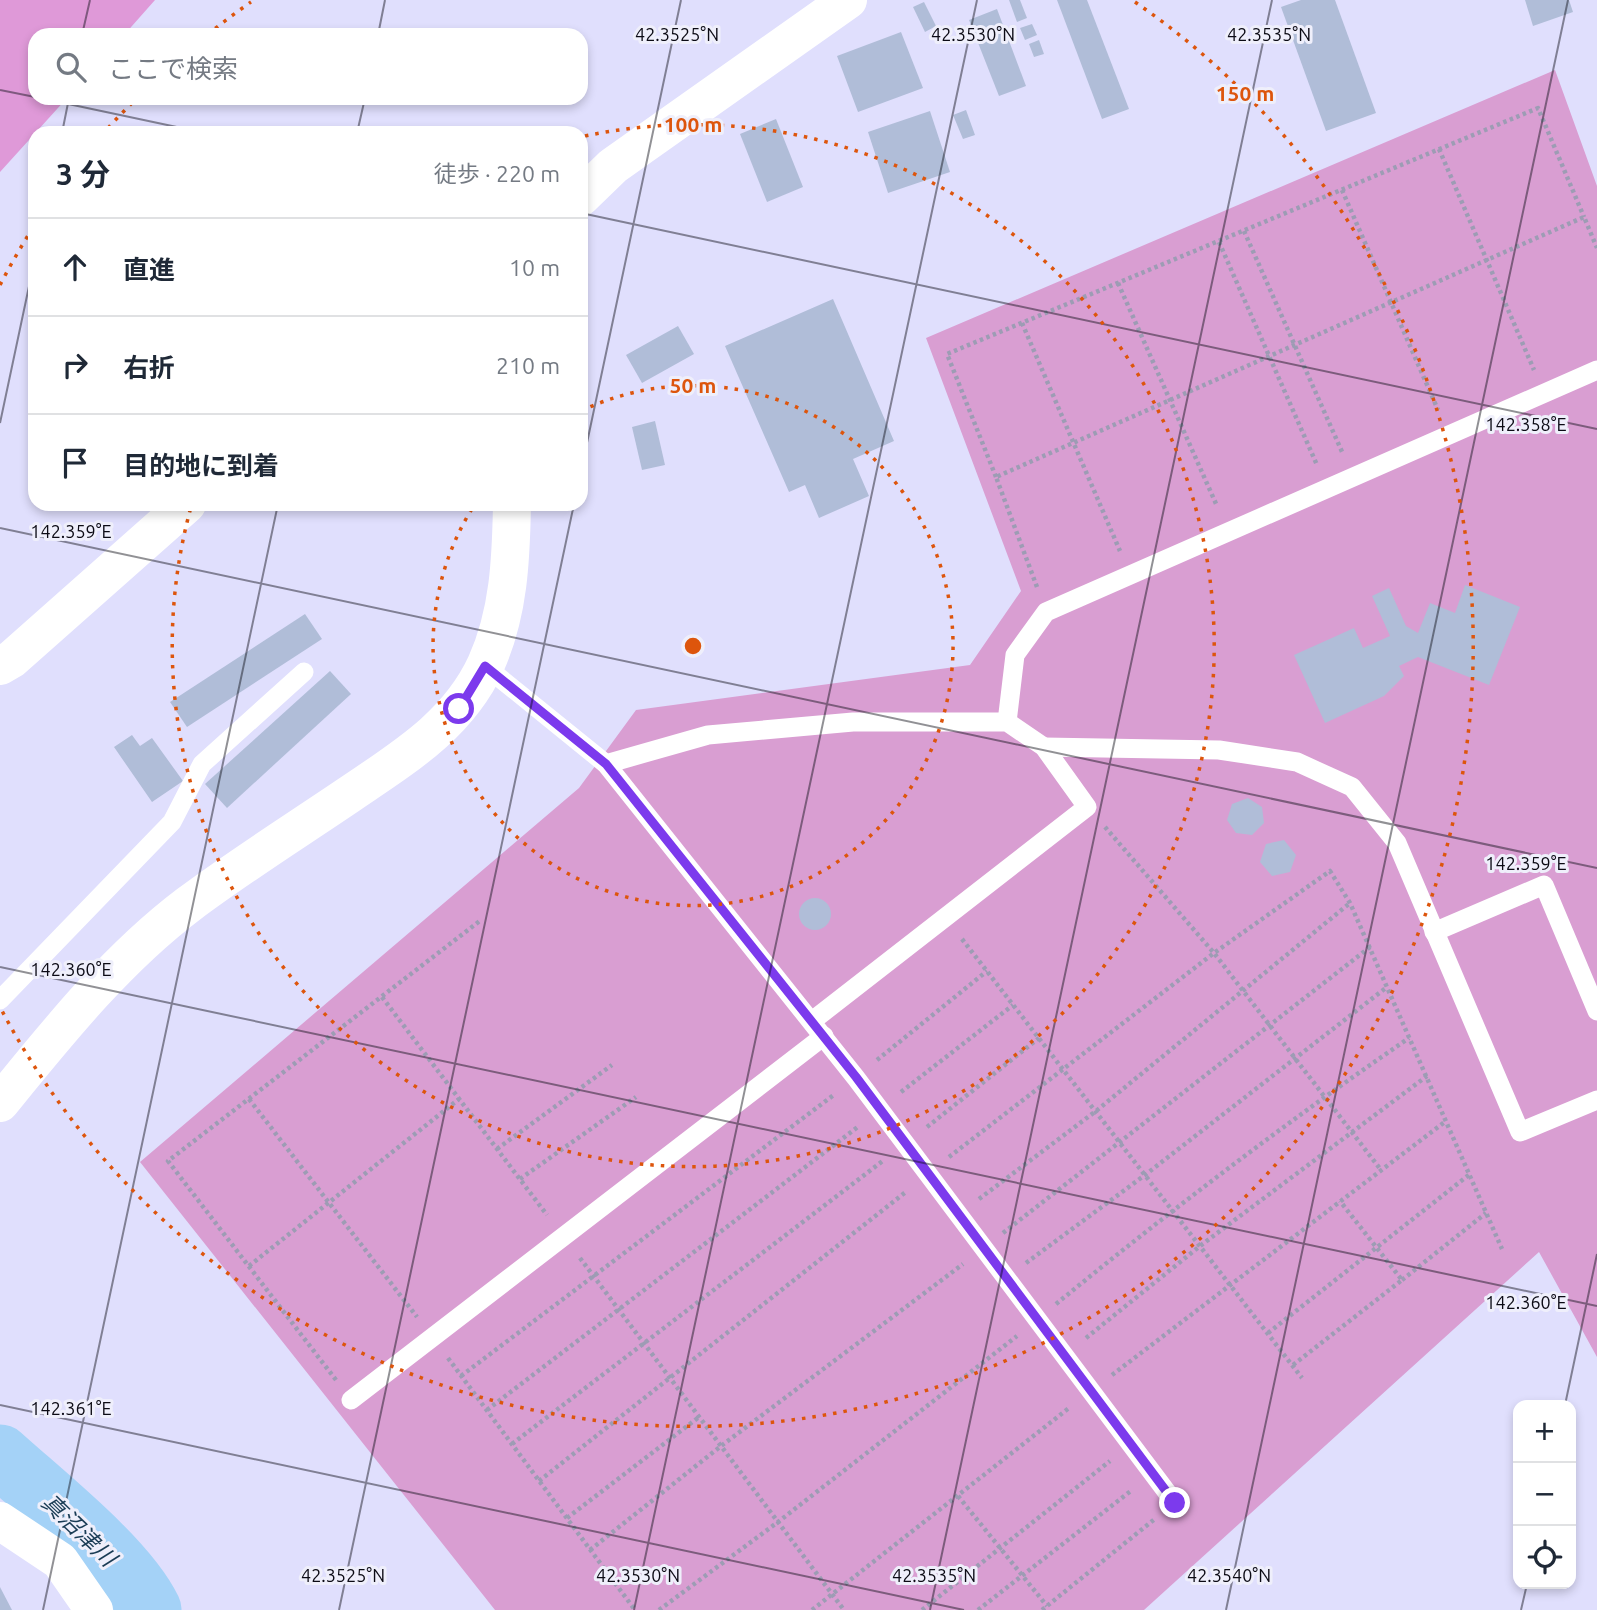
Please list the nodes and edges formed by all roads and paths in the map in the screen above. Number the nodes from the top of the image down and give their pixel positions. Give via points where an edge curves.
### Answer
1 (848, 0) edge
2 (1439, 149) junction
3 (588, 190) edge
4 (1342, 190) junction
5 (1584, 217) junction
6 (1244, 231) junction
7 (1219, 242) junction
8 (1597, 248) edge
9 (1487, 260) junction
10 (1118, 283) junction
11 (1391, 302) junction
12 (1022, 323) junction
13 (1293, 345) junction
14 (1267, 357) junction
15 (1597, 370) edge
16 (1544, 393) junction
17 (1170, 400) junction
18 (1448, 435) junction
19 (1073, 443) junction
20 (1353, 476) junction
21 (996, 477) junction
22 (1328, 489) junction
23 (179, 511) edge
24 (512, 511) edge
25 (1228, 532) junction
26 (1130, 575) junction
27 (1046, 612) junction
28 (0, 666) edge
29 (485, 666) junction
30 (303, 672) dead end
31 (1007, 722) junction
32 (1044, 747) junction
33 (606, 764) junction
34 (1087, 807) junction
35 (1350, 903) junction
36 (946, 918) junction
37 (481, 920) dead end
38 (1434, 932) junction
39 (1370, 947) junction
40 (1213, 953) junction
41 (987, 971) junction
42 (1387, 987) junction
43 (1243, 990) junction
44 (382, 997) junction
45 (0, 1000) edge
46 (1013, 1005) junction
47 (1597, 1011) edge
48 (1269, 1024) junction
49 (818, 1029) junction
50 (1039, 1038) junction
51 (1409, 1038) junction
52 (1294, 1057) junction
53 (612, 1065) dead end
54 (1063, 1069) junction
55 (1427, 1076) junction
56 (856, 1077) junction
57 (1325, 1096) junction
58 (636, 1097) dead end
59 (459, 1099) junction
60 (1597, 1100) edge
61 (0, 1103) edge
62 (880, 1109) junction
63 (1096, 1111) junction
64 (1446, 1121) junction
65 (1352, 1132) junction
66 (1118, 1141) junction
67 (906, 1143) junction
68 (497, 1149) junction
69 (1381, 1170) junction
70 (928, 1174) junction
71 (1470, 1174) junction
72 (1146, 1175) junction
73 (520, 1179) junction
74 (1340, 1201) junction
75 (1172, 1210) junction
76 (1486, 1213) junction
77 (959, 1214) junction
78 (563, 1237) junction
79 (1200, 1246) junction
80 (1376, 1247) junction
81 (984, 1248) junction
82 (1502, 1250) dead end
83 (249, 1266) junction
84 (1006, 1277) junction
85 (594, 1278) junction
86 (1402, 1279) junction
87 (1230, 1285) junction
88 (618, 1310) junction
89 (1037, 1320) junction
90 (1268, 1333) junction
91 (644, 1343) junction
92 (1064, 1356) junction
93 (1293, 1366) junction
94 (461, 1376) dead end
95 (1302, 1378) dead end
96 (671, 1379) junction
97 (1091, 1391) junction
98 (351, 1400) joint
99 (487, 1410) dead end
100 (699, 1417) junction
101 (512, 1444) dead end
102 (1130, 1445) junction
103 (721, 1446) junction
104 (1152, 1474) junction
105 (540, 1481) dead end
106 (958, 1496) junction
107 (1175, 1503) joint
108 (567, 1518) dead end
109 (0, 1521) edge
110 (778, 1522) junction
111 (1000, 1548) junction
112 (590, 1550) dead end
113 (1022, 1576) junction
114 (832, 1594) junction
115 (1044, 1608) edge
116 (94, 1610) edge
117 (659, 1610) edge
118 (812, 1610) edge
119 (844, 1610) edge
120 (922, 1610) edge
121 (978, 1610) edge

1 - 3 street via 613,166
2 - 4 path
2 - 5 path via 1538,108
2 - 9 path
4 - 6 path
4 - 11 path
5 - 8 path
5 - 9 path
6 - 7 path
6 - 13 path
7 - 10 path
7 - 14 path
9 - 11 path
9 - 16 path
10 - 12 path
10 - 17 path
11 - 13 path
11 - 18 path
12 - 19 path
12 - 21 path via 947,354
13 - 14 path
13 - 20 path
14 - 17 path
14 - 22 path
15 - 16 lane
16 - 18 lane
17 - 19 path
17 - 25 path
18 - 20 lane
19 - 21 path
19 - 26 path
20 - 22 lane
21 - 27 path
22 - 25 lane
23 - 28 street
24 - 29 street via 510,574 500,625
25 - 26 lane
26 - 27 lane
27 - 31 lane via 1015,655
29 - 33 lane
29 - 61 street via 459,709 421,746 187,905 111,974
30 - 45 lane via 202,764 172,822
31 - 32 lane
31 - 33 lane via 853,722 708,735
32 - 34 lane
32 - 38 lane via 1219,750 1297,762 1352,787 1397,844
33 - 49 lane
34 - 36 lane
34 - 40 path
35 - 39 path
35 - 40 path via 1330,871
35 - 43 path
36 - 41 path
36 - 49 lane
37 - 44 path
38 - 47 lane via 1544,885
38 - 60 lane via 1520,1132
39 - 42 path
39 - 48 path
40 - 43 path
40 - 54 path
41 - 46 path
41 - 56 path
42 - 51 path
42 - 52 path
43 - 48 path
43 - 63 path
44 - 59 path
44 - 83 path via 168,1161
46 - 50 path
46 - 62 path
48 - 52 path
48 - 66 path
49 - 56 lane
49 - 78 lane
50 - 54 path
50 - 67 path
51 - 55 path
51 - 57 path
52 - 57 path
52 - 72 path
53 - 68 path
54 - 63 path
54 - 70 path
55 - 64 path
55 - 65 path
56 - 62 lane
56 - 85 path
57 - 65 path
57 - 75 path
58 - 73 path
59 - 68 path
59 - 83 path
62 - 67 lane
62 - 88 path
63 - 66 path
63 - 77 path
64 - 69 path
64 - 71 path
65 - 69 path
65 - 79 path
66 - 72 path
66 - 81 path
67 - 70 lane
67 - 91 path
68 - 73 path
69 - 74 path
70 - 77 lane
70 - 96 path
71 - 76 path
71 - 80 path
72 - 75 path
72 - 84 path
73 - 78 path
74 - 80 path
74 - 87 path
75 - 79 path
75 - 89 path
76 - 82 path
76 - 86 path
77 - 81 lane
78 - 85 path
78 - 98 lane
79 - 87 path
79 - 92 path
80 - 86 path
80 - 90 path
81 - 84 lane
81 - 103 path
83 - 98 path
84 - 89 lane
85 - 88 path
85 - 94 path
86 - 93 path
87 - 90 path
87 - 97 path
88 - 91 path
88 - 99 path
89 - 92 lane
89 - 110 path
90 - 93 path
91 - 96 path
91 - 101 path
92 - 97 lane
93 - 95 path
96 - 100 path
96 - 105 path
97 - 102 lane
97 - 106 path
100 - 103 path
100 - 108 path
102 - 104 lane
102 - 111 path
103 - 110 path
103 - 112 path
104 - 107 lane
104 - 113 path
106 - 111 path
106 - 114 path
107 - 115 path
109 - 116 street via 60,1561
110 - 114 path
110 - 117 path
111 - 113 path
111 - 120 path
113 - 115 path
113 - 121 path
114 - 118 path
114 - 119 path

